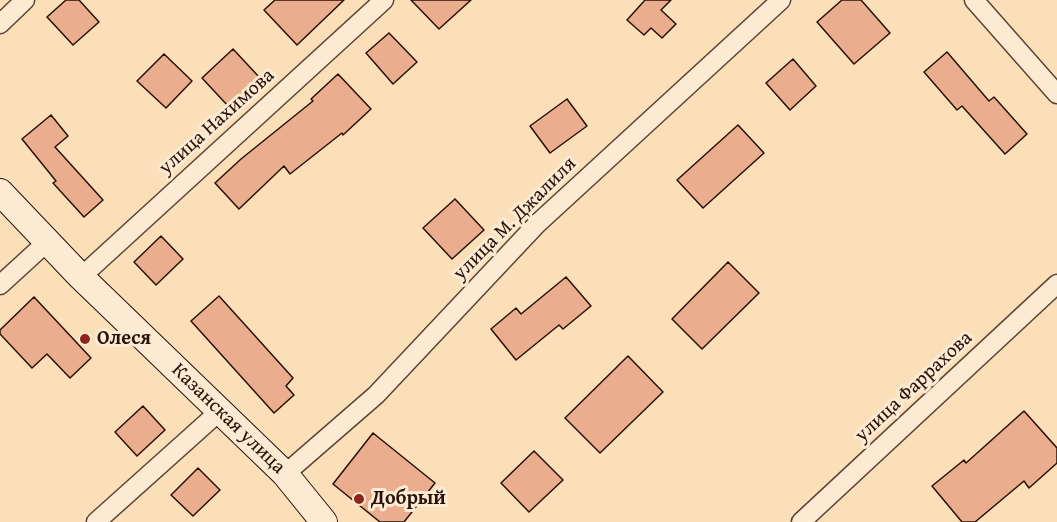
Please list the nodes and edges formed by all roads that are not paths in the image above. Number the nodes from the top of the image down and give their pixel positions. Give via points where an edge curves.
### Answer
1 (25, 0) edge
2 (384, 0) edge
3 (781, 0) edge
4 (974, 0) edge
5 (0, 24) edge
6 (1057, 94) edge
7 (0, 192) edge
8 (46, 243) junction
9 (81, 277) junction
10 (1057, 284) edge
11 (0, 285) edge
12 (220, 410) junction
13 (285, 474) junction
14 (96, 522) edge
15 (324, 522) edge
16 (801, 522) edge

1 - 5 street
2 - 9 street, улица Нахимова
3 - 13 street, улица М. Джалиля via 537,224 376,395
4 - 6 street
7 - 8 street, Казанская улица
8 - 9 street, Казанская улица
8 - 11 street
9 - 12 street, Казанская улица
10 - 16 street, улица Фаррахова
12 - 13 street, Казанская улица
12 - 14 street
13 - 15 street, Казанская улица

